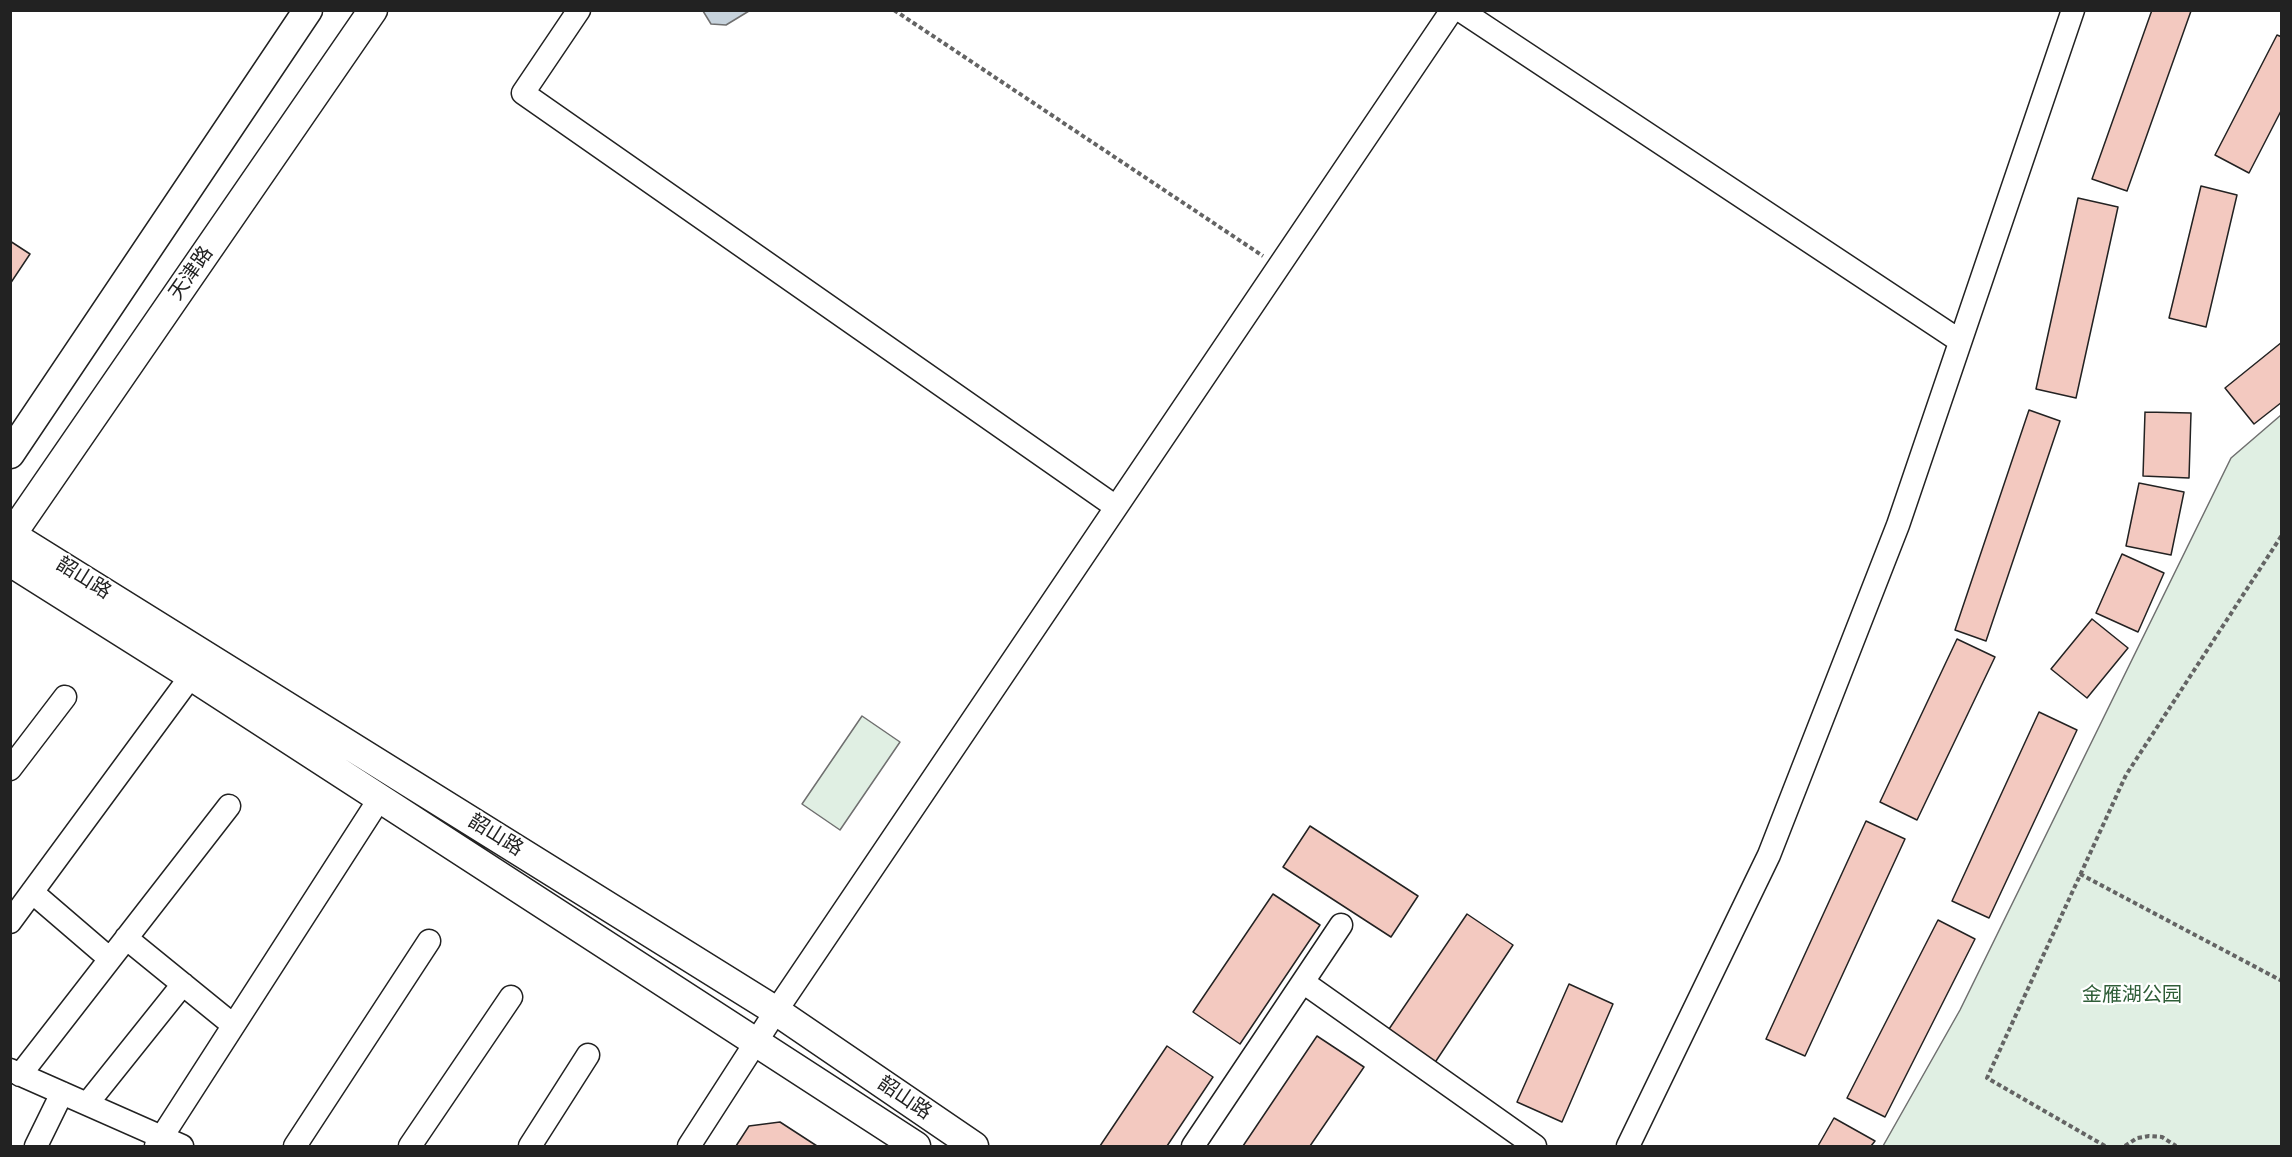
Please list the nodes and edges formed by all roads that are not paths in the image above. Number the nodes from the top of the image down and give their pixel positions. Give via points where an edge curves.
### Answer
1 (308, 10) edge
2 (373, 10) edge
3 (579, 10) edge
4 (1452, 10) edge
5 (1460, 10) edge
6 (2073, 10) edge
7 (1960, 341) junction
8 (10, 454) edge
9 (1116, 507) junction
10 (11, 542) edge
11 (191, 676) junction
12 (65, 697) dead end
13 (10, 769) edge
14 (380, 798) junction
15 (229, 806) dead end
16 (32, 892) junction
17 (10, 922) edge
18 (1341, 925) dead end
19 (126, 938) junction
20 (429, 941) dead end
21 (110, 959) junction
22 (1303, 982) junction
23 (183, 984) junction
24 (511, 997) dead end
25 (776, 1011) junction
26 (233, 1025) junction
27 (757, 1042) junction
28 (588, 1055) dead end
29 (15, 1072) edge
30 (62, 1093) junction
31 (87, 1104) junction
32 (159, 1141) edge
33 (36, 1146) edge
34 (182, 1146) edge
35 (295, 1146) edge
36 (411, 1146) edge
37 (530, 1146) edge
38 (689, 1146) edge
39 (916, 1146) edge
40 (974, 1146) edge
41 (1193, 1146) edge
42 (1535, 1146) edge
43 (1628, 1146) edge

1 - 8 main road
2 - 10 main road, 天津路
3 - 9 street via 523,93
4 - 9 street
5 - 7 street
6 - 7 street
7 - 43 street via 1898,525 1769,855
9 - 25 street
10 - 11 main road, 韶山路
10 - 25 main road, 韶山路
11 - 14 main road, 韶山路
11 - 16 street
12 - 13 street
14 - 26 street
14 - 27 main road, 韶山路
15 - 19 street
16 - 17 street
16 - 21 street
18 - 22 street
19 - 21 street
19 - 23 street
20 - 35 street
21 - 29 street
22 - 41 street
22 - 42 street
23 - 26 street
23 - 31 street
24 - 36 street
25 - 27 street
25 - 40 main road, 韶山路
26 - 32 street
27 - 38 street
27 - 39 main road, 韶山路
28 - 37 street
29 - 30 street
30 - 31 street
30 - 33 street
31 - 32 street
32 - 34 street

